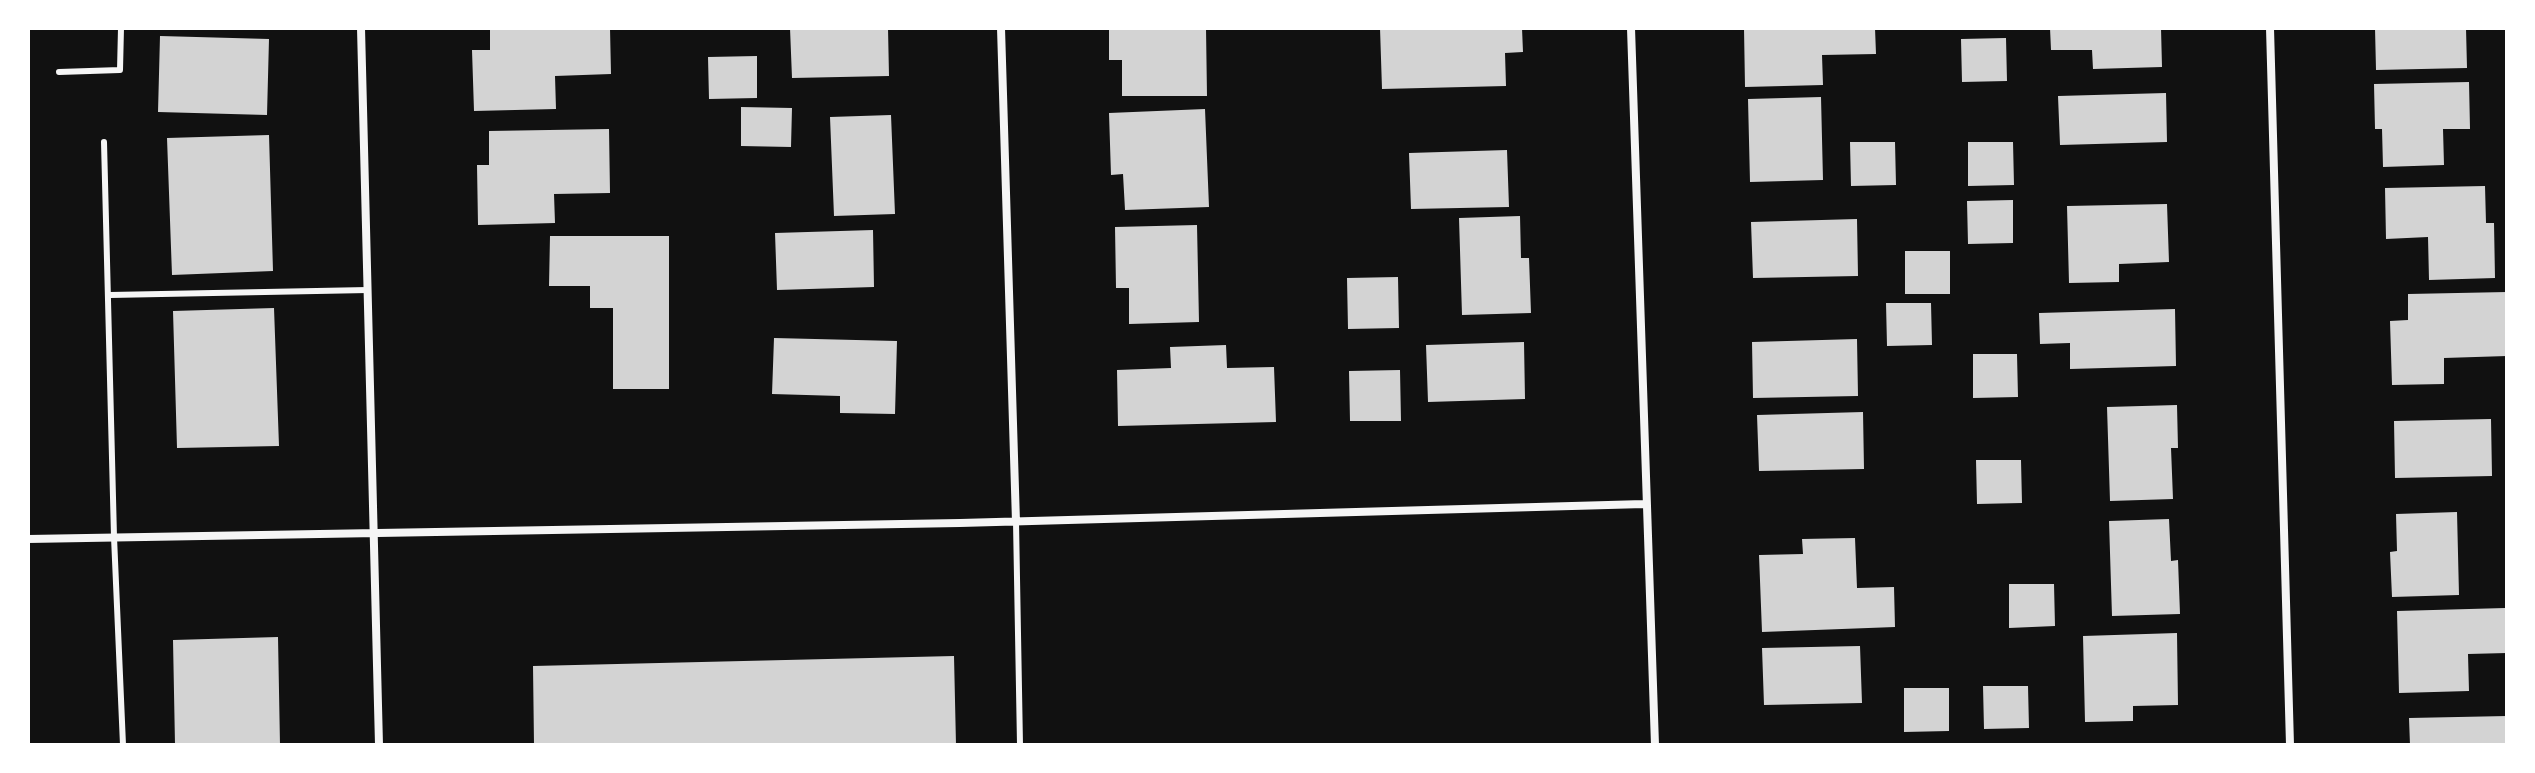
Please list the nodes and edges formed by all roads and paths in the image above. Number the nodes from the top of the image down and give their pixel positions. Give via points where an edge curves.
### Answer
1 (121, 28) edge
2 (361, 28) edge
3 (1001, 28) edge
4 (1631, 28) edge
5 (2270, 28) edge
6 (59, 72) dead end
7 (104, 142) dead end
8 (368, 290) junction
9 (110, 295) junction
10 (1644, 504) junction
11 (1016, 522) junction
12 (374, 533) junction
13 (114, 537) junction
14 (28, 539) edge
15 (123, 745) edge
16 (379, 745) edge
17 (1020, 745) edge
18 (1655, 745) edge
19 (2290, 745) edge

1 - 6 lane via 120,70
2 - 8 street
3 - 11 street
4 - 10 street
5 - 19 street
7 - 9 lane
8 - 9 lane
8 - 12 street
9 - 13 lane
10 - 11 street
10 - 18 street
11 - 12 street
11 - 17 lane
12 - 13 street
12 - 16 street
13 - 14 street
13 - 15 lane

